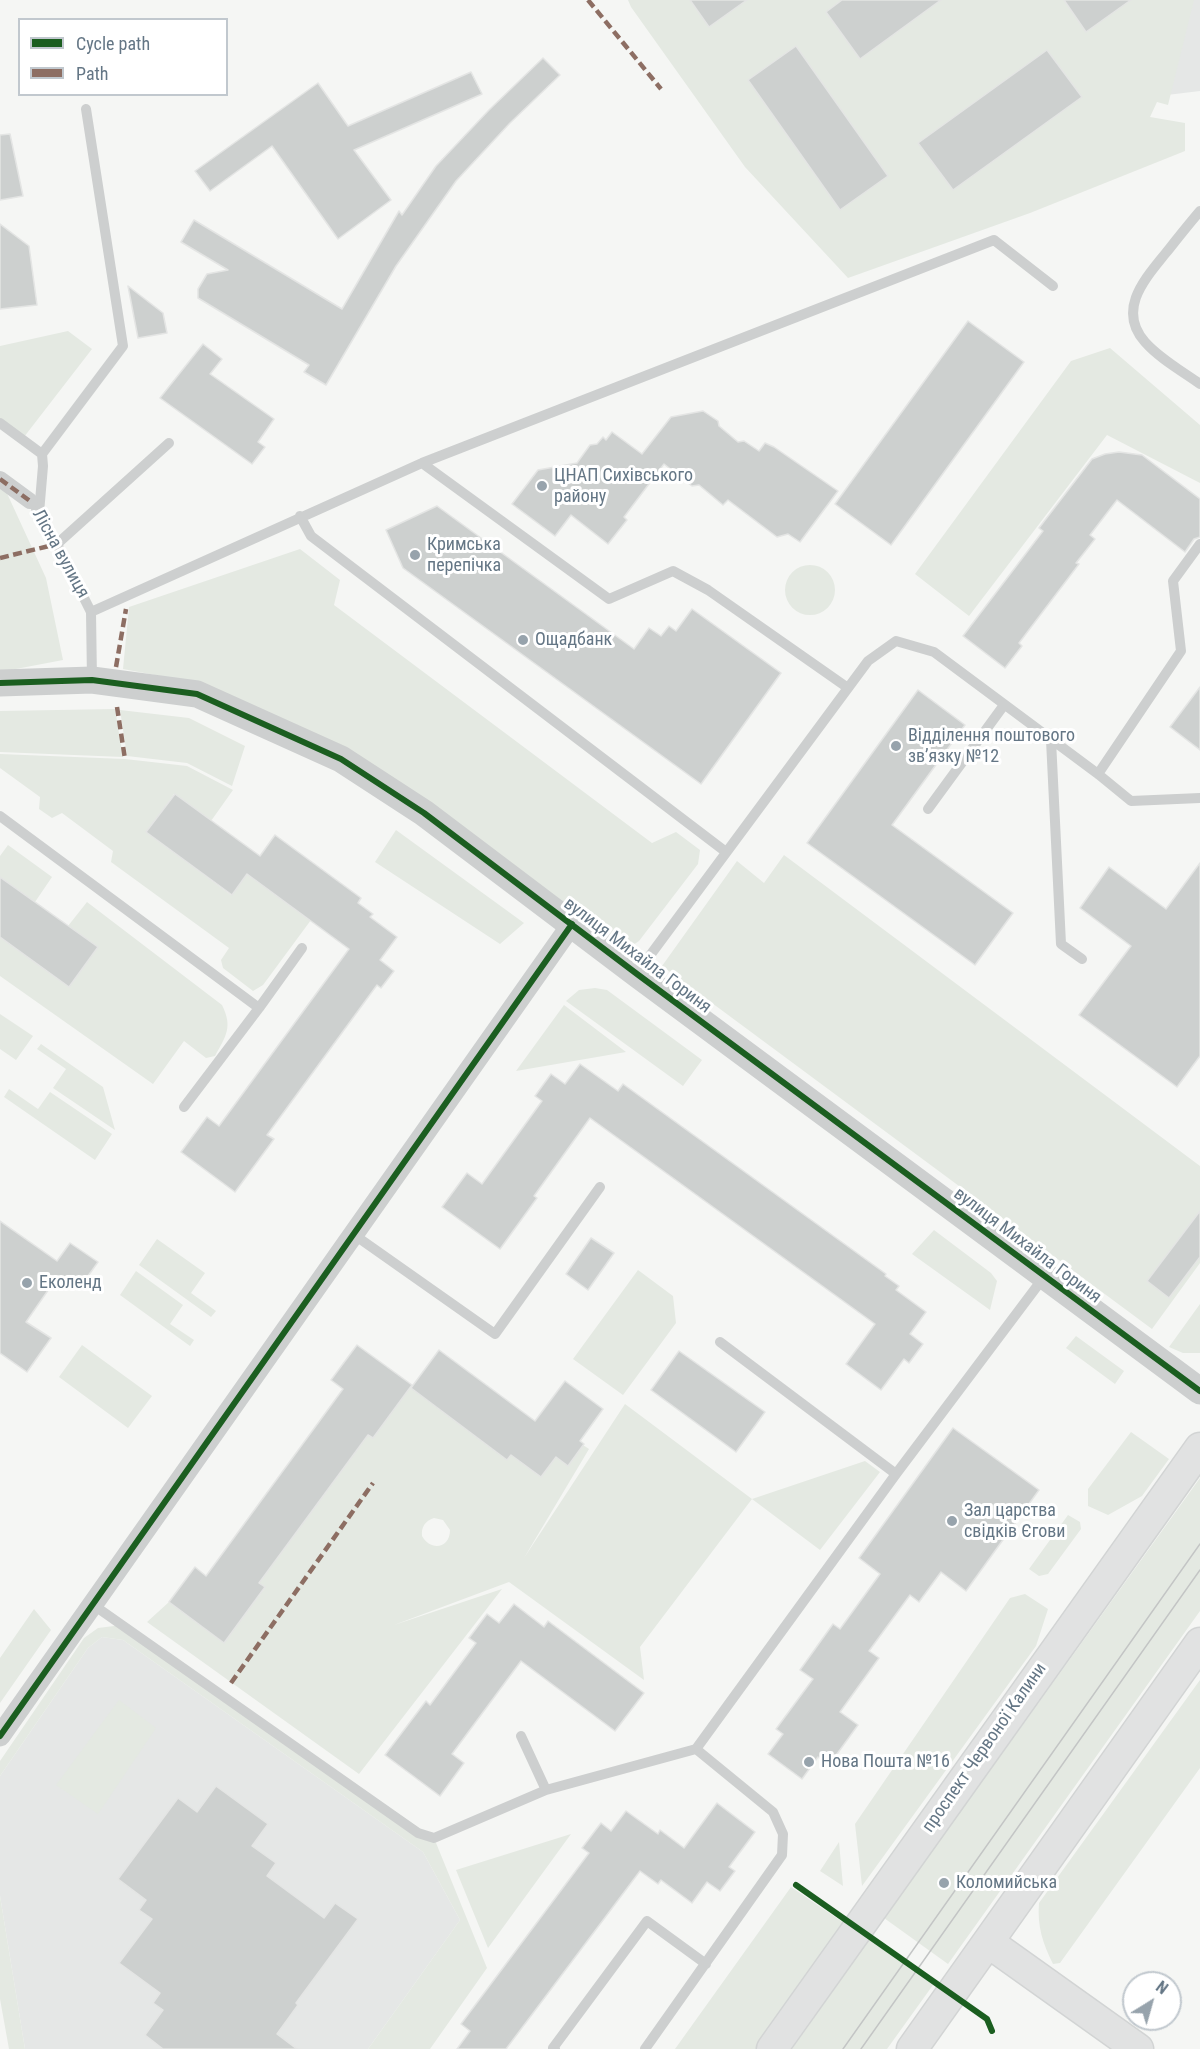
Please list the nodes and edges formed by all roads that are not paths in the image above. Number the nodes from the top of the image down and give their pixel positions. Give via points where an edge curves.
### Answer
1 (86, 109) dead end
2 (1200, 211) edge
3 (1053, 286) dead end
4 (1200, 384) edge
5 (0, 423) edge
6 (169, 443) dead end
7 (42, 454) junction
8 (422, 463) junction
9 (0, 479) edge
10 (34, 507) junction
11 (300, 516) junction
12 (57, 544) junction
13 (1200, 544) edge
14 (91, 612) junction
15 (92, 680) junction
16 (0, 683) edge
17 (848, 688) junction
18 (1004, 705) junction
19 (1051, 740) junction
20 (1098, 774) junction
21 (1200, 798) edge
22 (928, 809) dead end
23 (0, 816) edge
24 (726, 852) junction
25 (572, 924) junction
26 (302, 948) dead end
27 (1082, 959) dead end
28 (637, 974) junction
29 (259, 1008) junction
30 (184, 1107) dead end
31 (600, 1187) dead end
32 (353, 1234) junction
33 (1044, 1277) junction
34 (720, 1342) dead end
35 (1200, 1391) edge
36 (1200, 1448) edge
37 (896, 1474) junction
38 (92, 1605) junction
39 (1200, 1643) edge
40 (0, 1736) edge
41 (520, 1736) dead end
42 (696, 1749) junction
43 (546, 1790) junction
44 (418, 1833) junction
45 (410, 1843) dead end
46 (988, 1942) junction
47 (706, 1964) junction
48 (555, 2049) edge
49 (645, 2049) edge
50 (772, 2049) edge
51 (912, 2049) edge
52 (1138, 2049) edge

1 - 7 lane via 123,346
2 - 4 lane via 1142,282 1133,318 1144,341 1156,353
3 - 8 lane via 994,240
5 - 7 lane
6 - 12 lane
7 - 10 lane
8 - 11 lane
8 - 17 lane via 609,599 673,571 708,590
9 - 10 street, Лісна вулиця
10 - 12 lane, Лісна вулиця
11 - 14 lane
11 - 24 lane via 311,536
12 - 14 lane, Лісна вулиця
13 - 20 lane via 1173,581 1181,651
14 - 15 lane, Лісна вулиця
15 - 16 street, вулиця Михайла Гориня
15 - 25 street, вулиця Михайла Гориня via 197,694 341,759 424,813
17 - 18 lane via 868,661 896,641 934,652
17 - 24 lane
18 - 19 lane
18 - 22 lane
19 - 20 lane
19 - 27 lane via 1061,944
20 - 21 lane via 1131,801
23 - 29 lane
24 - 28 lane
25 - 28 street, вулиця Михайла Гориня
25 - 32 street
26 - 29 lane
28 - 33 street, вулиця Михайла Гориня
29 - 30 lane
31 - 32 lane via 495,1334
32 - 38 street
33 - 35 street, вулиця Михайла Гориня
33 - 37 lane
34 - 37 lane
36 - 50 main road, проспект Червоної Калини
37 - 42 lane
38 - 40 street
38 - 44 lane
39 - 46 main road
41 - 43 lane
42 - 43 lane
42 - 47 lane via 773,1812 783,1834 782,1855
43 - 44 lane via 434,1838
44 - 45 lane
46 - 51 main road
46 - 52 main road
47 - 48 lane via 647,1921
47 - 49 lane

